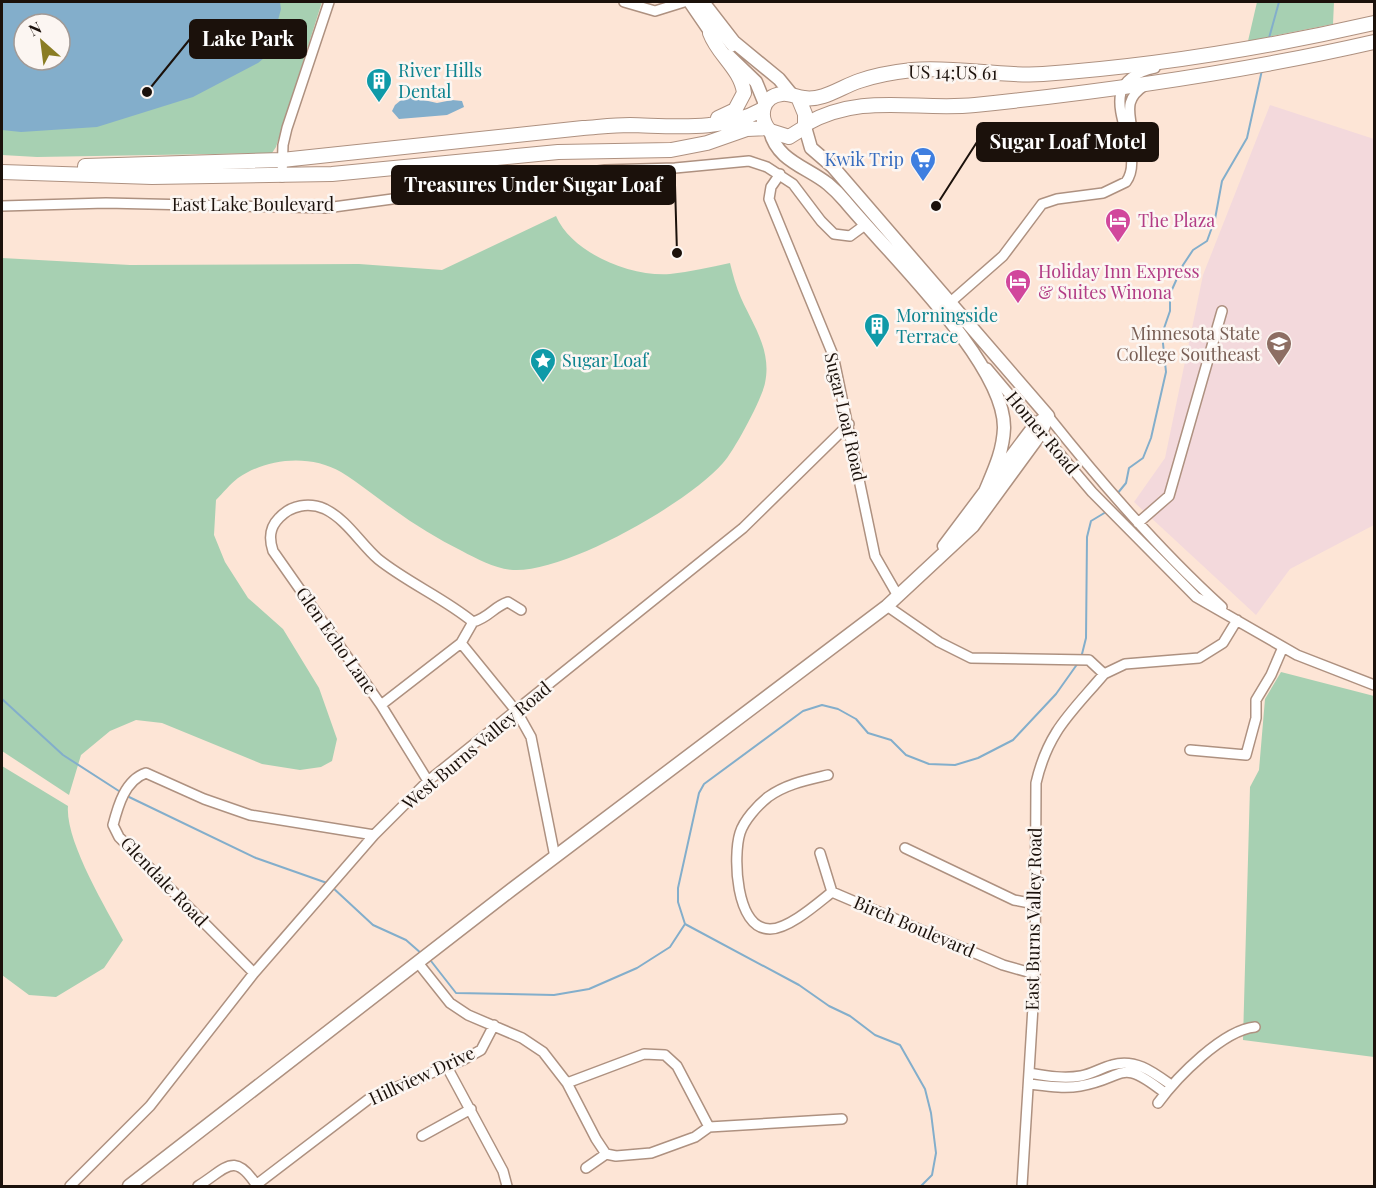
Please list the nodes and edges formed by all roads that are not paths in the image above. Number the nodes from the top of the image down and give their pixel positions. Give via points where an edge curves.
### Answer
1 (329, 2) edge
2 (624, 2) edge
3 (684, 2) edge
4 (690, 2) edge
5 (695, 2) edge
6 (703, 2) edge
7 (1374, 23) edge
8 (710, 33) junction
9 (1374, 42) edge
10 (747, 54) junction
11 (1189, 58) junction
12 (1145, 85) junction
13 (1121, 88) junction
14 (795, 96) junction
15 (764, 106) junction
16 (806, 126) junction
17 (681, 127) junction
18 (768, 130) junction
19 (1129, 146) junction
20 (282, 160) junction
21 (2, 164) edge
22 (2, 172) edge
23 (780, 174) junction
24 (282, 177) junction
25 (2, 206) edge
26 (865, 225) junction
27 (945, 307) junction
28 (1222, 311) dead end
29 (972, 350) junction
30 (1048, 416) junction
31 (849, 424) junction
32 (1038, 429) junction
33 (984, 494) junction
34 (1138, 523) junction
35 (921, 576) junction
36 (898, 596) junction
37 (887, 606) junction
38 (521, 610) dead end
39 (1237, 620) junction
40 (473, 622) junction
41 (461, 643) junction
42 (1283, 647) junction
43 (1104, 674) junction
44 (1374, 685) edge
45 (381, 705) junction
46 (517, 712) junction
47 (1190, 750) dead end
48 (828, 775) dead end
49 (428, 782) junction
50 (374, 835) junction
51 (905, 848) dead end
52 (820, 853) dead end
53 (555, 857) junction
54 (832, 891) junction
55 (1035, 904) junction
56 (419, 964) junction
57 (254, 973) junction
58 (1035, 974) junction
59 (494, 1025) junction
60 (1255, 1027) dead end
61 (447, 1067) junction
62 (1029, 1073) junction
63 (1099, 1075) junction
64 (567, 1083) junction
65 (1029, 1084) junction
66 (1106, 1089) dead end
67 (1168, 1090) junction
68 (1158, 1103) dead end
69 (471, 1109) junction
70 (842, 1119) dead end
71 (709, 1127) junction
72 (422, 1136) dead end
73 (606, 1154) junction
74 (586, 1168) dead end
75 (76, 1184) edge
76 (129, 1186) edge
77 (198, 1186) edge
78 (256, 1186) edge
79 (507, 1186) edge
80 (1022, 1186) edge

1 - 20 street via 287,128
2 - 3 street via 655,11
4 - 8 main road
5 - 10 street via 730,45
6 - 10 main road
7 - 11 highway, US 14;US 61
8 - 15 main road via 756,82
8 - 17 highway via 740,77 744,96 730,113
9 - 12 highway, US 14;US 61 via 1281,63
10 - 14 main road
11 - 13 street via 1135,75
11 - 14 highway, US 14;US 61 via 1041,74 912,70 862,80 818,99
12 - 13 highway, US 14;US 61
12 - 19 street via 1129,102
13 - 16 highway, US 14;US 61 via 972,105 855,105 827,112
13 - 19 street
14 - 15 highway, US 14;US 61 via 774,96
14 - 16 highway
15 - 17 highway, US 14;US 61 via 720,124
15 - 18 highway via 763,120
16 - 18 highway, US 14;US 61 via 789,137
16 - 27 main road, Homer Road via 811,148 833,167 878,220
17 - 20 highway, US 14;US 61 via 583,128
18 - 24 highway, US 14;US 61 via 747,129 671,150 558,152
18 - 26 main road, Homer Road via 788,159 829,184
19 - 27 street via 1131,171 1126,182 1103,193 1042,204 1003,256
20 - 21 highway, US 14;US 61 via 116,166
20 - 24 street
22 - 24 highway, US 14;US 61
23 - 25 street, East Lake Boulevard via 748,161 622,168 326,208 106,203
23 - 26 street, East Lake Boulevard via 834,234 850,236
23 - 31 street, Sugar Loaf Road via 771,187 769,199 833,355
26 - 27 main road, Homer Road
27 - 29 main road, Homer Road
27 - 30 main road, Homer Road
28 - 34 street via 1169,496
29 - 32 street, Homer Road
29 - 33 main road via 1000,403 1004,426 1001,454
30 - 32 main road
30 - 34 street, Homer Road
31 - 36 street, Sugar Loaf Road via 875,556
31 - 46 street, West Burns Valley Road via 743,528
32 - 33 main road
32 - 35 main road via 974,526
32 - 39 street, Homer Road via 1092,492 1196,597
33 - 35 main road
34 - 39 street, Homer Road via 1177,566
35 - 36 main road
36 - 37 main road
37 - 43 street via 939,642 971,658 1089,660
37 - 53 main road
38 - 40 street via 508,602 498,605 487,618
39 - 42 street, Homer Road
39 - 43 street via 1223,643 1199,658 1125,664
40 - 41 street
40 - 45 street, Glen Echo Lane via 377,558 326,509 297,506 279,517 270,537 273,551
41 - 45 street
41 - 46 street
42 - 44 street, Homer Road
42 - 47 street via 1256,700 1246,755
43 - 55 street, East Burns Valley Road via 1055,732 1042,755 1036,783
45 - 49 street, Glen Echo Lane
46 - 49 street, West Burns Valley Road
46 - 53 street via 531,738
48 - 54 street via 787,786 751,814 740,831 736,881 756,923 768,929 780,927 812,908
49 - 50 street, West Burns Valley Road
50 - 57 street, West Burns Valley Road
50 - 57 street, Glendale Road via 250,815 146,772 128,787 113,825 119,837
51 - 55 street via 1014,900
52 - 54 street, Birch Boulevard
53 - 56 main road
54 - 58 street, Birch Boulevard via 1003,965
55 - 58 street, East Burns Valley Road
56 - 59 street via 450,1003
56 - 76 main road
57 - 75 street, West Burns Valley Road via 150,1107
58 - 62 street, East Burns Valley Road
59 - 61 street, Hillview Drive via 481,1050
59 - 64 street via 534,1045
60 - 67 street via 1228,1037
61 - 69 street
61 - 78 street, Hillview Drive via 358,1106
62 - 63 street
62 - 65 street, East Burns Valley Road
63 - 65 street via 1080,1086
63 - 66 street
63 - 67 street via 1138,1074
64 - 71 street via 644,1054 665,1055 677,1066
64 - 73 street
65 - 80 street, East Burns Valley Road
67 - 68 street
69 - 72 street
69 - 79 street
70 - 71 street
71 - 73 street via 695,1137 651,1153
73 - 74 street
77 - 78 street via 229,1165 238,1164

